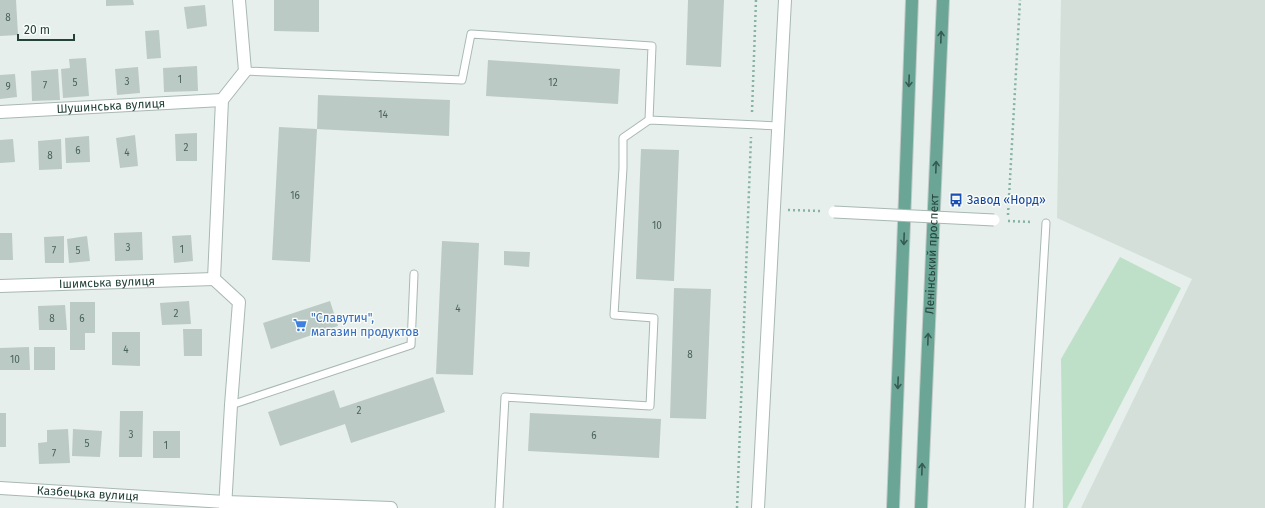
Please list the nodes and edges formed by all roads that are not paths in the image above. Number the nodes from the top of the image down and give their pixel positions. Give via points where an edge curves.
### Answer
1 (239, 0) edge
2 (786, 0) edge
3 (912, 0) edge
4 (943, 0) edge
5 (245, 71) junction
6 (222, 100) junction
7 (0, 112) edge
8 (649, 120) junction
9 (779, 126) junction
10 (834, 212) road end
11 (994, 220) road end
12 (1046, 223) road end
13 (414, 274) dead end
14 (214, 279) junction
15 (0, 286) edge
16 (231, 405) junction
17 (0, 488) edge
18 (225, 505) edge
19 (390, 508) edge
20 (499, 508) edge
21 (758, 508) edge
22 (893, 508) edge
23 (921, 508) edge
24 (1029, 508) edge

1 - 5 street
2 - 9 street
3 -> 22 main road
23 -> 4 main road, Ленінський проспект
5 - 6 street
5 - 8 lane via 462,80 471,34 652,46
6 - 7 street, Шушинська вулиця
6 - 14 street
8 - 9 lane
8 - 20 lane via 623,138 614,315 654,318 650,406 505,397
9 - 21 street
10 - 11 street, bridge
12 - 24 lane
13 - 16 lane via 411,345
14 - 15 street, Ішимська вулиця
14 - 16 street via 239,302
16 - 18 street
17 - 18 street, Казбецька вулиця
18 - 19 street, Казбецька вулиця

